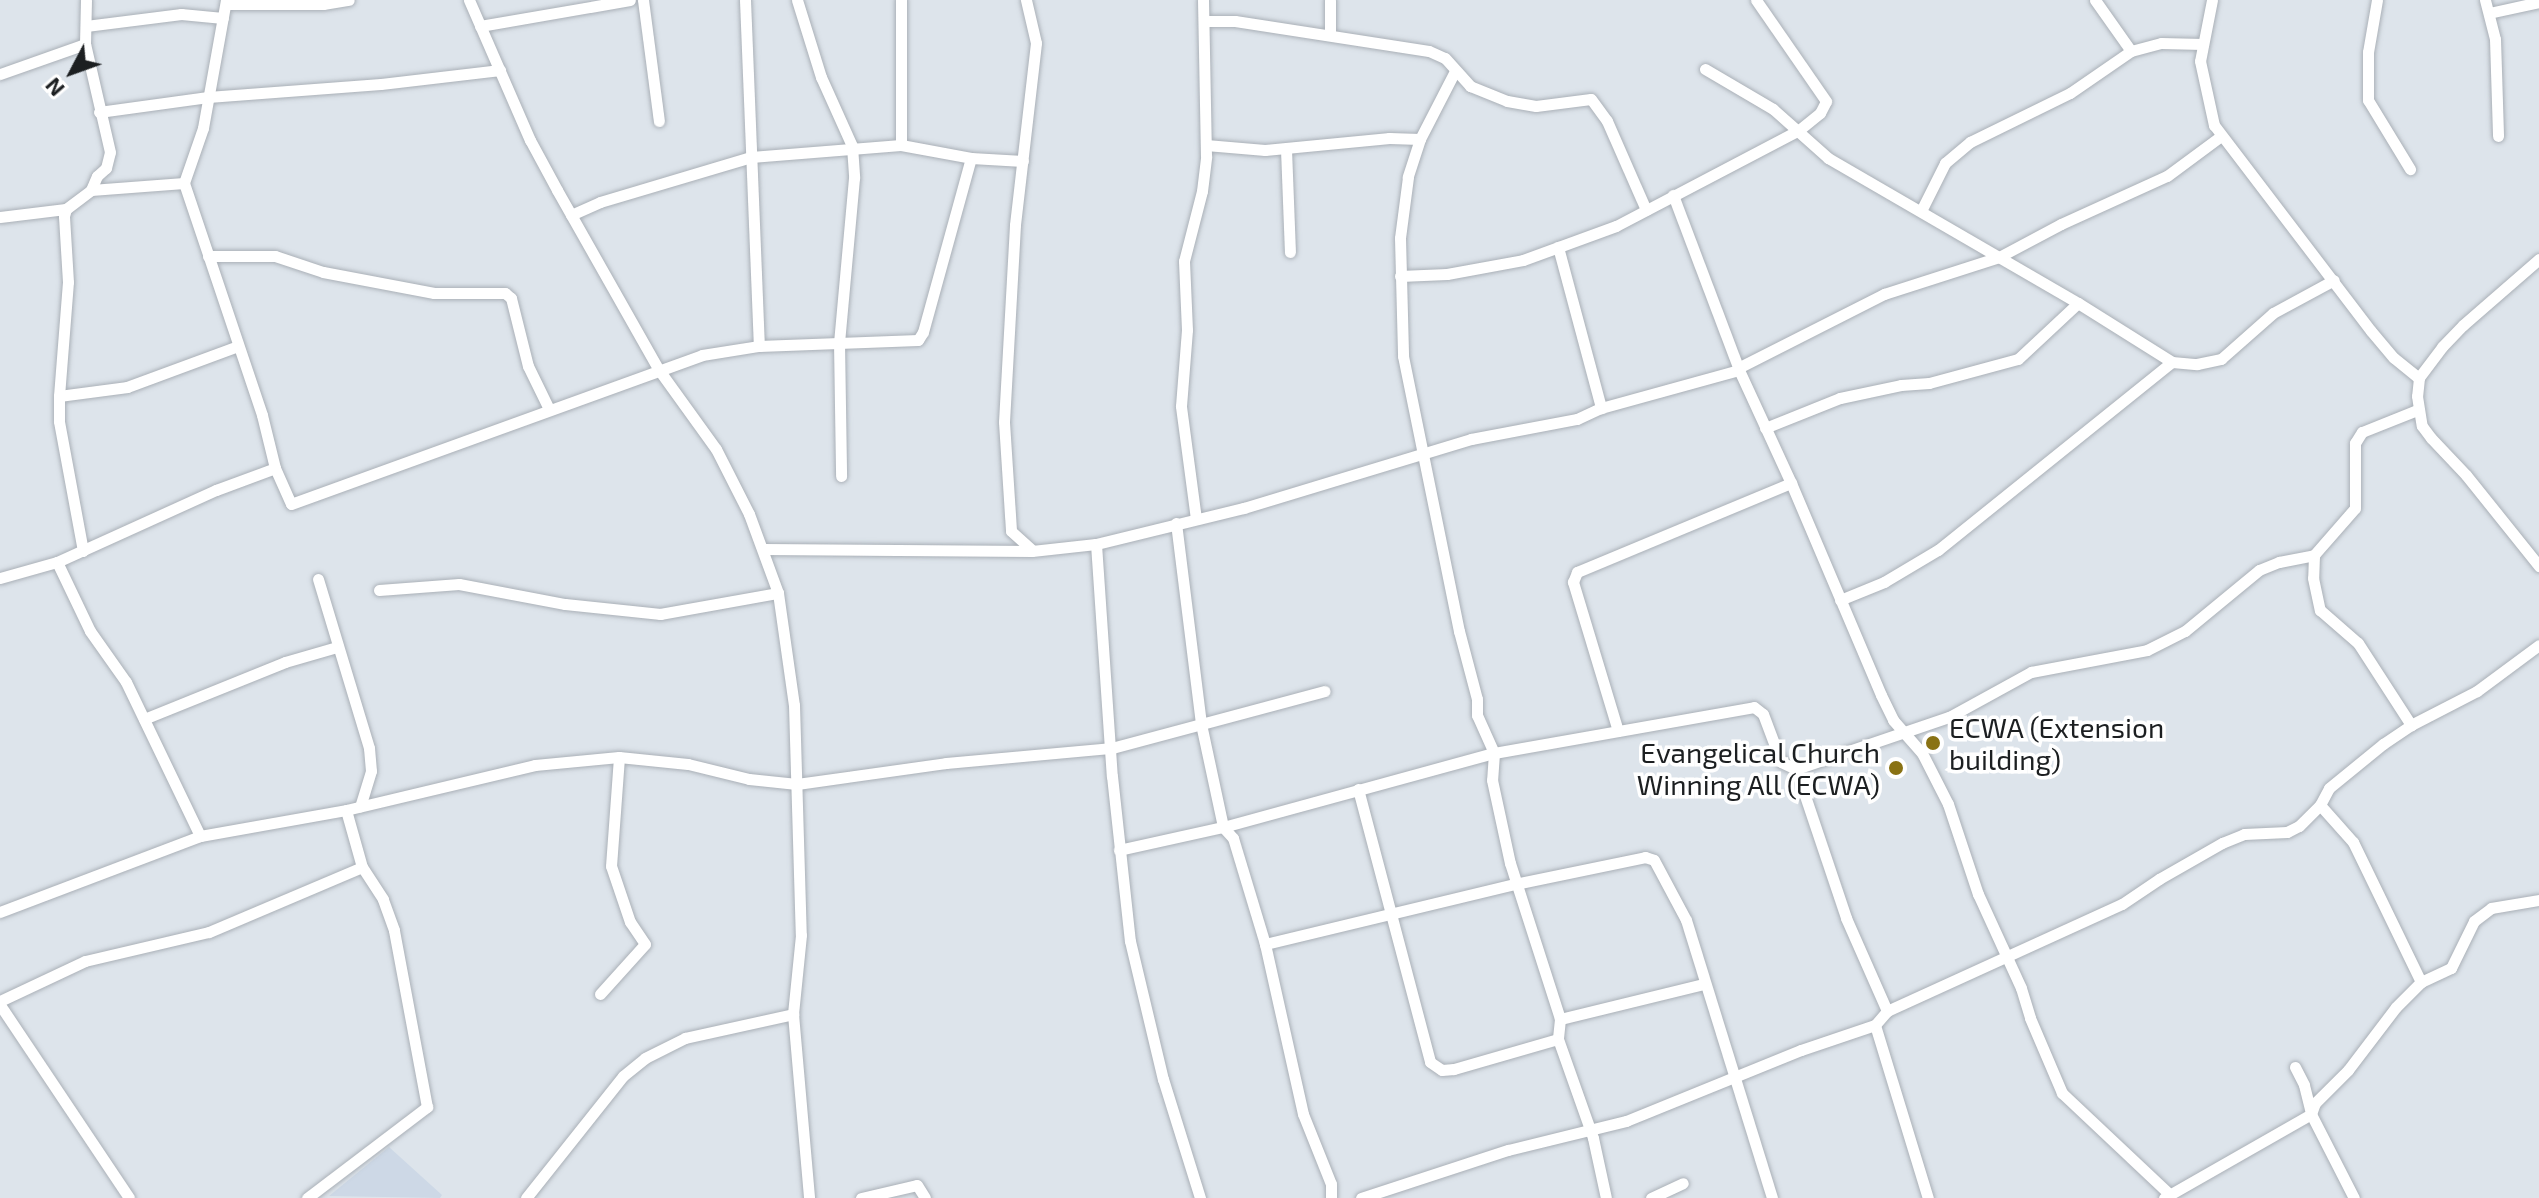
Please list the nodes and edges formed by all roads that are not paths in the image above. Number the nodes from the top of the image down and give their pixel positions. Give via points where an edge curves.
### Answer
1 (86, 0) edge
2 (349, 0) edge
3 (469, 0) edge
4 (630, 0) edge
5 (643, 0) edge
6 (745, 0) edge
7 (797, 0) edge
8 (901, 0) edge
9 (1026, 0) edge
10 (1203, 0) edge
11 (1330, 0) edge
12 (1756, 0) edge
13 (2095, 0) edge
14 (2212, 0) edge
15 (2377, 0) edge
16 (2485, 0) edge
17 (226, 2) edge
18 (323, 2) edge
19 (2539, 2) edge
20 (604, 3) edge
21 (2489, 13) junction
22 (223, 18) junction
23 (1204, 21) junction
24 (86, 26) junction
25 (480, 26) junction
26 (1330, 35) junction
27 (85, 44) junction
28 (2203, 44) junction
29 (2131, 51) junction
30 (1705, 69) dead end
31 (500, 70) junction
32 (1455, 71) junction
33 (0, 74) edge
34 (208, 97) junction
35 (99, 112) junction
36 (659, 121) dead end
37 (1799, 130) junction
38 (2221, 136) junction
39 (2498, 136) dead end
40 (1420, 139) junction
41 (901, 145) junction
42 (1206, 145) junction
43 (852, 146) junction
44 (1286, 149) junction
45 (751, 157) junction
46 (971, 158) junction
47 (1023, 161) junction
48 (2410, 169) dead end
49 (184, 183) junction
50 (91, 190) junction
51 (1673, 195) junction
52 (66, 209) junction
53 (1646, 210) junction
54 (1921, 211) junction
55 (571, 215) junction
56 (0, 217) edge
57 (1558, 247) junction
58 (1290, 252) dead end
59 (208, 256) junction
60 (1999, 257) junction
61 (2539, 259) edge
62 (1400, 276) junction
63 (2334, 280) junction
64 (2078, 303) junction
65 (839, 342) junction
66 (238, 346) junction
67 (759, 346) junction
68 (2172, 362) junction
69 (1738, 369) junction
70 (659, 370) junction
71 (2419, 378) junction
72 (59, 396) junction
73 (1601, 408) junction
74 (549, 409) junction
75 (2417, 410) junction
76 (1765, 428) junction
77 (1422, 452) junction
78 (275, 468) junction
79 (841, 476) dead end
80 (1791, 483) junction
81 (1196, 519) junction
82 (1176, 523) junction
83 (1096, 544) junction
84 (763, 549) junction
85 (83, 551) junction
86 (1032, 551) junction
87 (2314, 555) junction
88 (57, 562) junction
89 (2539, 565) edge
90 (0, 578) edge
91 (318, 579) dead end
92 (379, 590) dead end
93 (778, 593) junction
94 (1840, 600) junction
95 (2539, 645) edge
96 (337, 647) junction
97 (1325, 691) dead end
98 (144, 719) junction
99 (1201, 724) junction
100 (2411, 725) junction
101 (1618, 731) junction
102 (1907, 732) junction
103 (1112, 748) junction
104 (1494, 753) junction
105 (619, 757) junction
106 (1796, 769) junction
107 (797, 784) junction
108 (1358, 789) junction
109 (2320, 805) junction
110 (360, 806) junction
111 (346, 810) junction
112 (1223, 827) junction
113 (200, 836) junction
114 (1119, 850) junction
115 (362, 867) junction
116 (1515, 884) junction
117 (2539, 900) edge
118 (0, 912) edge
119 (1390, 914) junction
120 (1265, 944) junction
121 (2004, 956) junction
122 (2421, 982) junction
123 (1704, 984) junction
124 (600, 994) dead end
125 (1, 1007) edge
126 (1887, 1011) junction
127 (793, 1014) junction
128 (1560, 1019) junction
129 (1875, 1025) junction
130 (1558, 1039) junction
131 (2295, 1067) dead end
132 (1732, 1078) junction
133 (2311, 1114) junction
134 (1589, 1130) junction
135 (1683, 1183) dead end
136 (2167, 1196) edge
137 (806, 1197) edge
138 (129, 1198) edge
139 (307, 1198) edge
140 (526, 1198) edge
141 (861, 1198) edge
142 (925, 1198) edge
143 (1200, 1198) edge
144 (1331, 1198) edge
145 (1361, 1198) edge
146 (1606, 1198) edge
147 (1651, 1198) edge
148 (1772, 1198) edge
149 (1928, 1198) edge
150 (2354, 1198) edge

1 - 24 street
2 - 18 street
3 - 25 street
4 - 20 street
5 - 36 street
6 - 45 street
7 - 43 street via 821,77
8 - 41 street
9 - 47 street via 1036,43
10 - 23 street
11 - 26 street
12 - 37 street via 1826,101
13 - 29 street
14 - 28 street
15 - 48 street via 2368,52 2368,100
16 - 21 street
17 - 18 street
17 - 22 street
19 - 21 street
20 - 25 street
21 - 39 street via 2495,39
22 - 24 street via 181,14
22 - 34 street
23 - 26 street
23 - 42 street
24 - 27 street
25 - 31 street
26 - 32 street via 1429,51 1445,58
27 - 33 street
27 - 35 street
28 - 29 street via 2161,43
28 - 38 street via 2200,61
29 - 54 street via 2070,93 1953,153
30 - 37 street
31 - 34 street
31 - 55 street
32 - 40 street
32 - 53 street via 1470,86 1507,101 1536,106 1591,99 1607,121
34 - 35 street
34 - 49 street
35 - 50 street via 110,152
37 - 51 street
37 - 54 street via 1828,158
38 - 60 street via 2167,176
38 - 63 street
40 - 44 street
40 - 62 street via 1408,177
41 - 43 street
41 - 46 street
42 - 44 street
42 - 81 street via 1202,191 1184,261 1187,330 1181,406
43 - 45 street
43 - 65 street via 854,178
44 - 58 street
45 - 55 street
45 - 67 street
46 - 47 street
46 - 65 street via 921,338
47 - 86 street via 1009,297 1004,422 1011,531
49 - 50 street
49 - 59 street
50 - 52 street
51 - 53 street
51 - 69 street
52 - 56 street
52 - 72 street via 62,227 68,282
53 - 57 street
54 - 60 street
55 - 70 street
57 - 62 street via 1523,260 1447,274
57 - 73 street
59 - 66 street
59 - 74 street via 275,256 323,272 434,293 505,293 511,298 528,366
60 - 64 street
60 - 69 street via 1884,294
61 - 71 street via 2463,325
62 - 77 street via 1403,356
63 - 68 street via 2273,313 2221,359
63 - 71 street via 2394,358
64 - 68 street
64 - 76 street via 2018,359 1929,383 1840,398
65 - 67 street
65 - 79 street
66 - 72 street via 127,387
66 - 78 street
67 - 70 street via 702,355
68 - 94 street via 1938,550
69 - 73 street
69 - 76 street
70 - 74 street
70 - 84 street via 716,449
71 - 75 street
72 - 85 street
73 - 77 street via 1577,419
74 - 78 street via 296,504 286,500
75 - 87 street via 2362,432 2355,443 2355,508
75 - 89 street via 2431,438
76 - 80 street
77 - 81 street via 1358,476
77 - 104 street via 1477,715
78 - 85 street
80 - 94 street
80 - 101 street via 1577,572 1573,582
81 - 82 street
82 - 83 street
82 - 99 street
83 - 86 street
83 - 103 street
84 - 86 street
84 - 93 street
85 - 88 street
87 - 100 street via 2320,610 2358,643
87 - 102 street via 2259,570 2185,631 2147,650 2031,672 1949,717
88 - 90 street
88 - 98 street via 75,604
91 - 96 street
92 - 93 street via 459,584 565,604 660,614
93 - 107 street via 794,705
94 - 102 street via 1893,720
95 - 100 street via 2477,691
96 - 98 street via 285,662
96 - 110 street via 369,748 371,771
97 - 99 street
98 - 113 street
99 - 103 street
99 - 112 street
100 - 109 street via 2329,788
101 - 104 street
101 - 106 street via 1754,707 1763,714 1781,762
102 - 106 street
102 - 121 street via 1948,804
103 - 107 street
103 - 114 street
104 - 108 street
104 - 116 street via 1492,780
105 - 107 street
105 - 110 street via 535,765
105 - 124 street via 611,866 630,922 645,944
106 - 126 street via 1846,918
107 - 127 street via 801,935
108 - 112 street
108 - 119 street
109 - 121 street via 2287,832 2244,834 2222,843 2122,904
109 - 122 street via 2353,842
110 - 111 street
111 - 113 street
111 - 115 street
112 - 114 street
112 - 120 street via 1233,838
113 - 118 street
114 - 143 street via 1137,967 1163,1079
115 - 125 street via 209,932 85,961
115 - 139 street via 383,899 394,930 427,1107
116 - 119 street
116 - 123 street via 1645,857 1654,860 1686,920
116 - 128 street
117 - 122 street via 2491,908 2474,921 2451,968
119 - 120 street
119 - 130 street via 1434,1066 1454,1069
120 - 144 street via 1303,1114 1331,1184
121 - 126 street
121 - 136 street via 2062,1093
122 - 133 street via 2319,1098
123 - 128 street
123 - 132 street
125 - 138 street
126 - 129 street
127 - 137 street
127 - 140 street via 685,1038 645,1058 615,1086
128 - 130 street
129 - 132 street
129 - 149 street
130 - 134 street
131 - 133 street
132 - 134 street via 1626,1121
132 - 148 street
133 - 136 street
133 - 150 street
134 - 145 street
134 - 146 street
135 - 147 street
141 - 142 street via 917,1185

